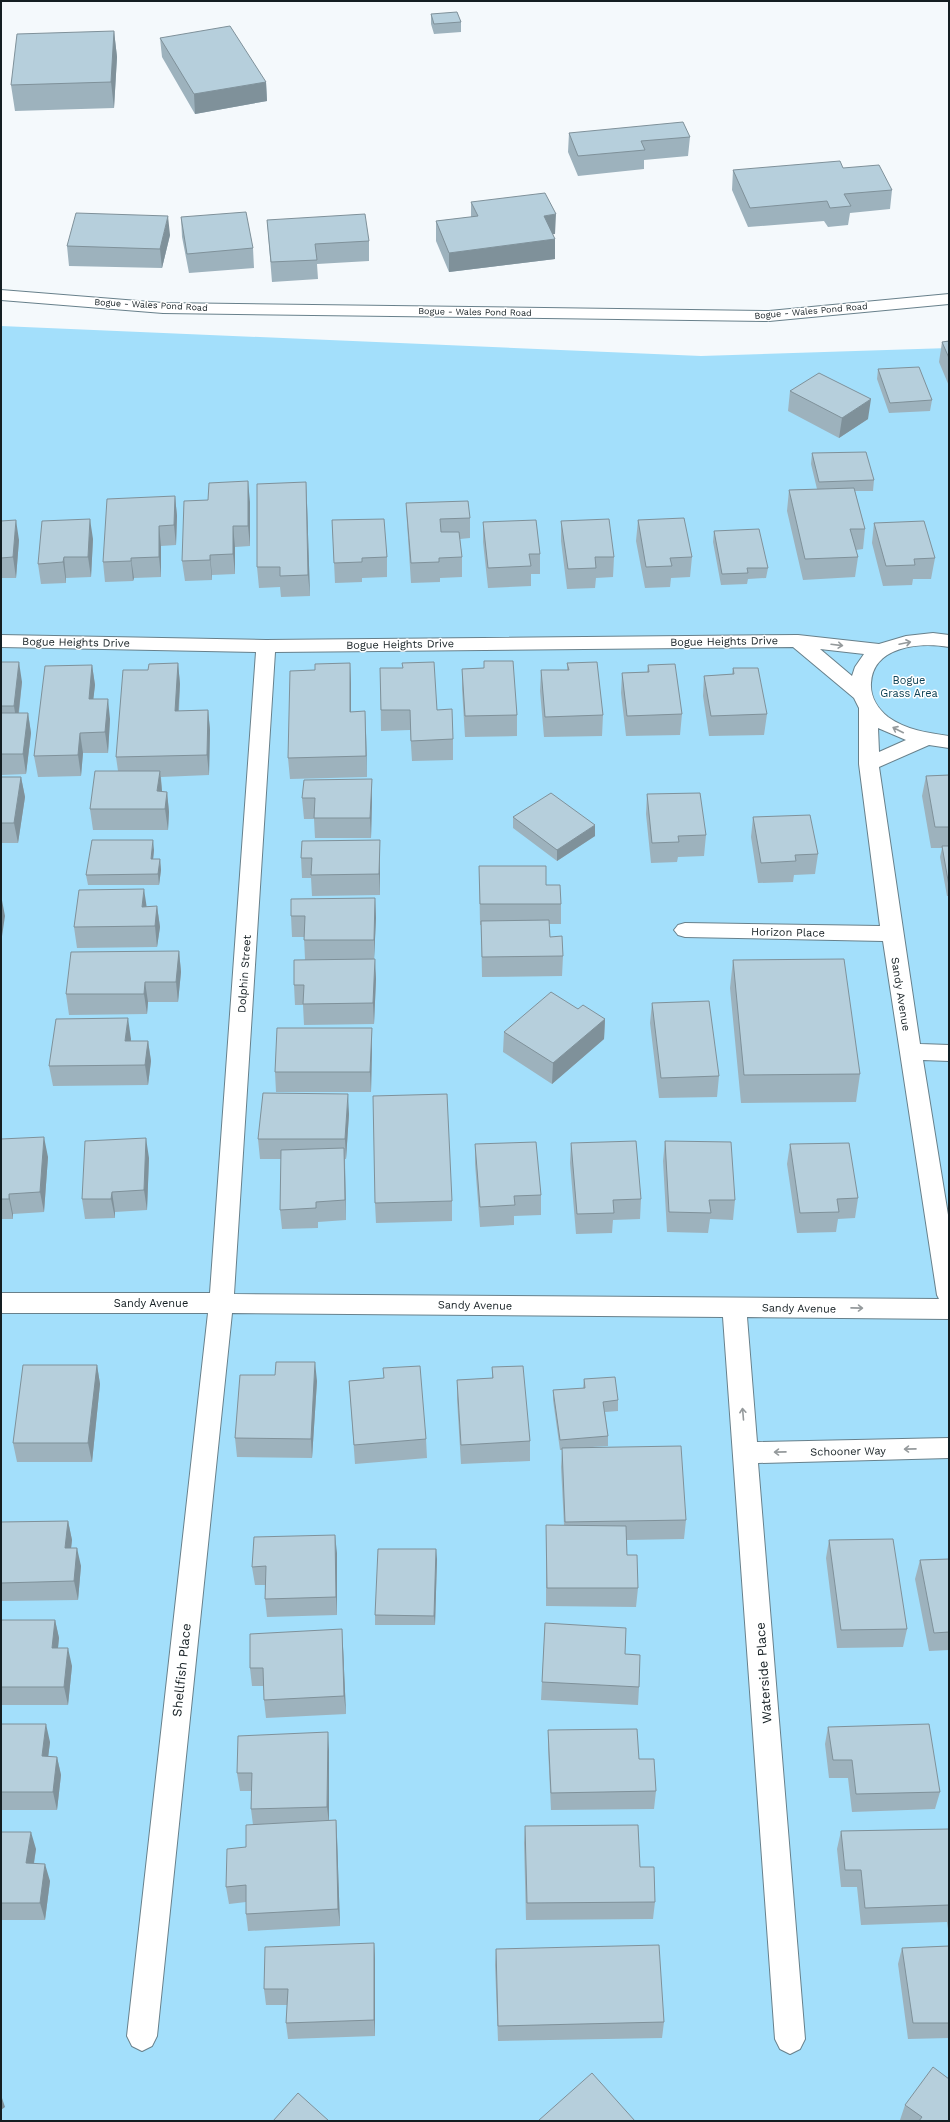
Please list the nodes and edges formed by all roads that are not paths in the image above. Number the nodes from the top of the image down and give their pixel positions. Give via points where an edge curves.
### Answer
1 (1, 295) edge
2 (949, 299) edge
3 (1, 641) edge
4 (798, 641) junction
5 (949, 641) edge
6 (266, 646) junction
7 (880, 650) junction
8 (864, 701) junction
9 (926, 740) junction
10 (949, 742) edge
11 (869, 764) junction
12 (685, 930) dead end
13 (892, 934) junction
14 (910, 1052) junction
15 (949, 1053) edge
16 (949, 1295) edge
17 (1, 1303) edge
18 (221, 1303) junction
19 (734, 1307) junction
20 (949, 1309) edge
21 (949, 1448) edge
22 (746, 1453) junction
23 (142, 2036) dead end
24 (790, 2039) dead end

1 - 2 street, Bogue - Wales Pond Road via 163,308 769,316
3 - 6 street, Bogue Heights Drive
4 - 6 street, Bogue Heights Drive
4 -> 7 street, Bogue Heights Drive
4 - 8 street
7 -> 5 street via 919,640
6 - 18 street, Dolphin Street
7 - 8 street, Sandy Avenue via 866,665 860,679
9 -> 8 street via 902,733 882,722
8 - 11 street, Sandy Avenue
9 - 10 street
9 - 11 street
11 - 13 street, Sandy Avenue
12 - 13 street, Horizon Place
13 - 14 street, Sandy Avenue
14 - 15 street
14 - 16 street, Sandy Avenue
17 - 18 street, Sandy Avenue
18 - 19 street, Sandy Avenue
18 - 23 street, Shellfish Place
19 -> 20 street, Sandy Avenue
22 -> 19 street, Waterside Place
21 -> 22 street, Schooner Way
22 - 24 street, Waterside Place

